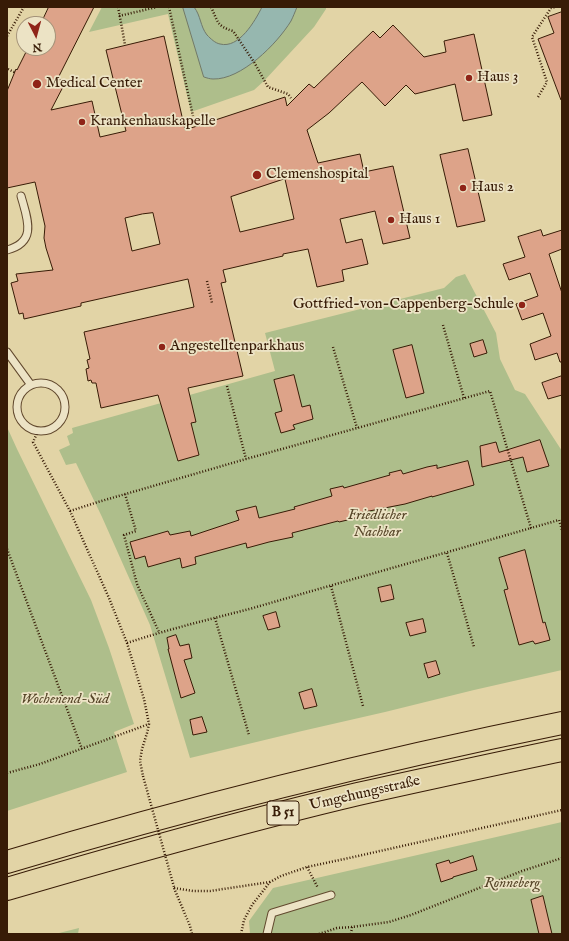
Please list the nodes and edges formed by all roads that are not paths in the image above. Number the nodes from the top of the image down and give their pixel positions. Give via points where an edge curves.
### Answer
1 (21, 196) dead end
2 (7, 250) edge
3 (7, 352) edge
4 (30, 385) junction
5 (562, 723) edge
6 (562, 750) edge
7 (7, 862) edge
8 (7, 889) edge
9 (330, 895) dead end
10 (267, 934) edge

1 - 2 lane via 28,227 27,237 14,248
3 - 4 lane
4 - 4 lane via 18,398 19,417 32,429 49,430 63,417 66,404 64,397 60,390 46,382
5 - 7 highway, Umgehungsstraße / B 51 via 293,783
6 - 8 highway, Umgehungsstraße / B 51 via 358,794 261,818
9 - 10 lane via 272,913

